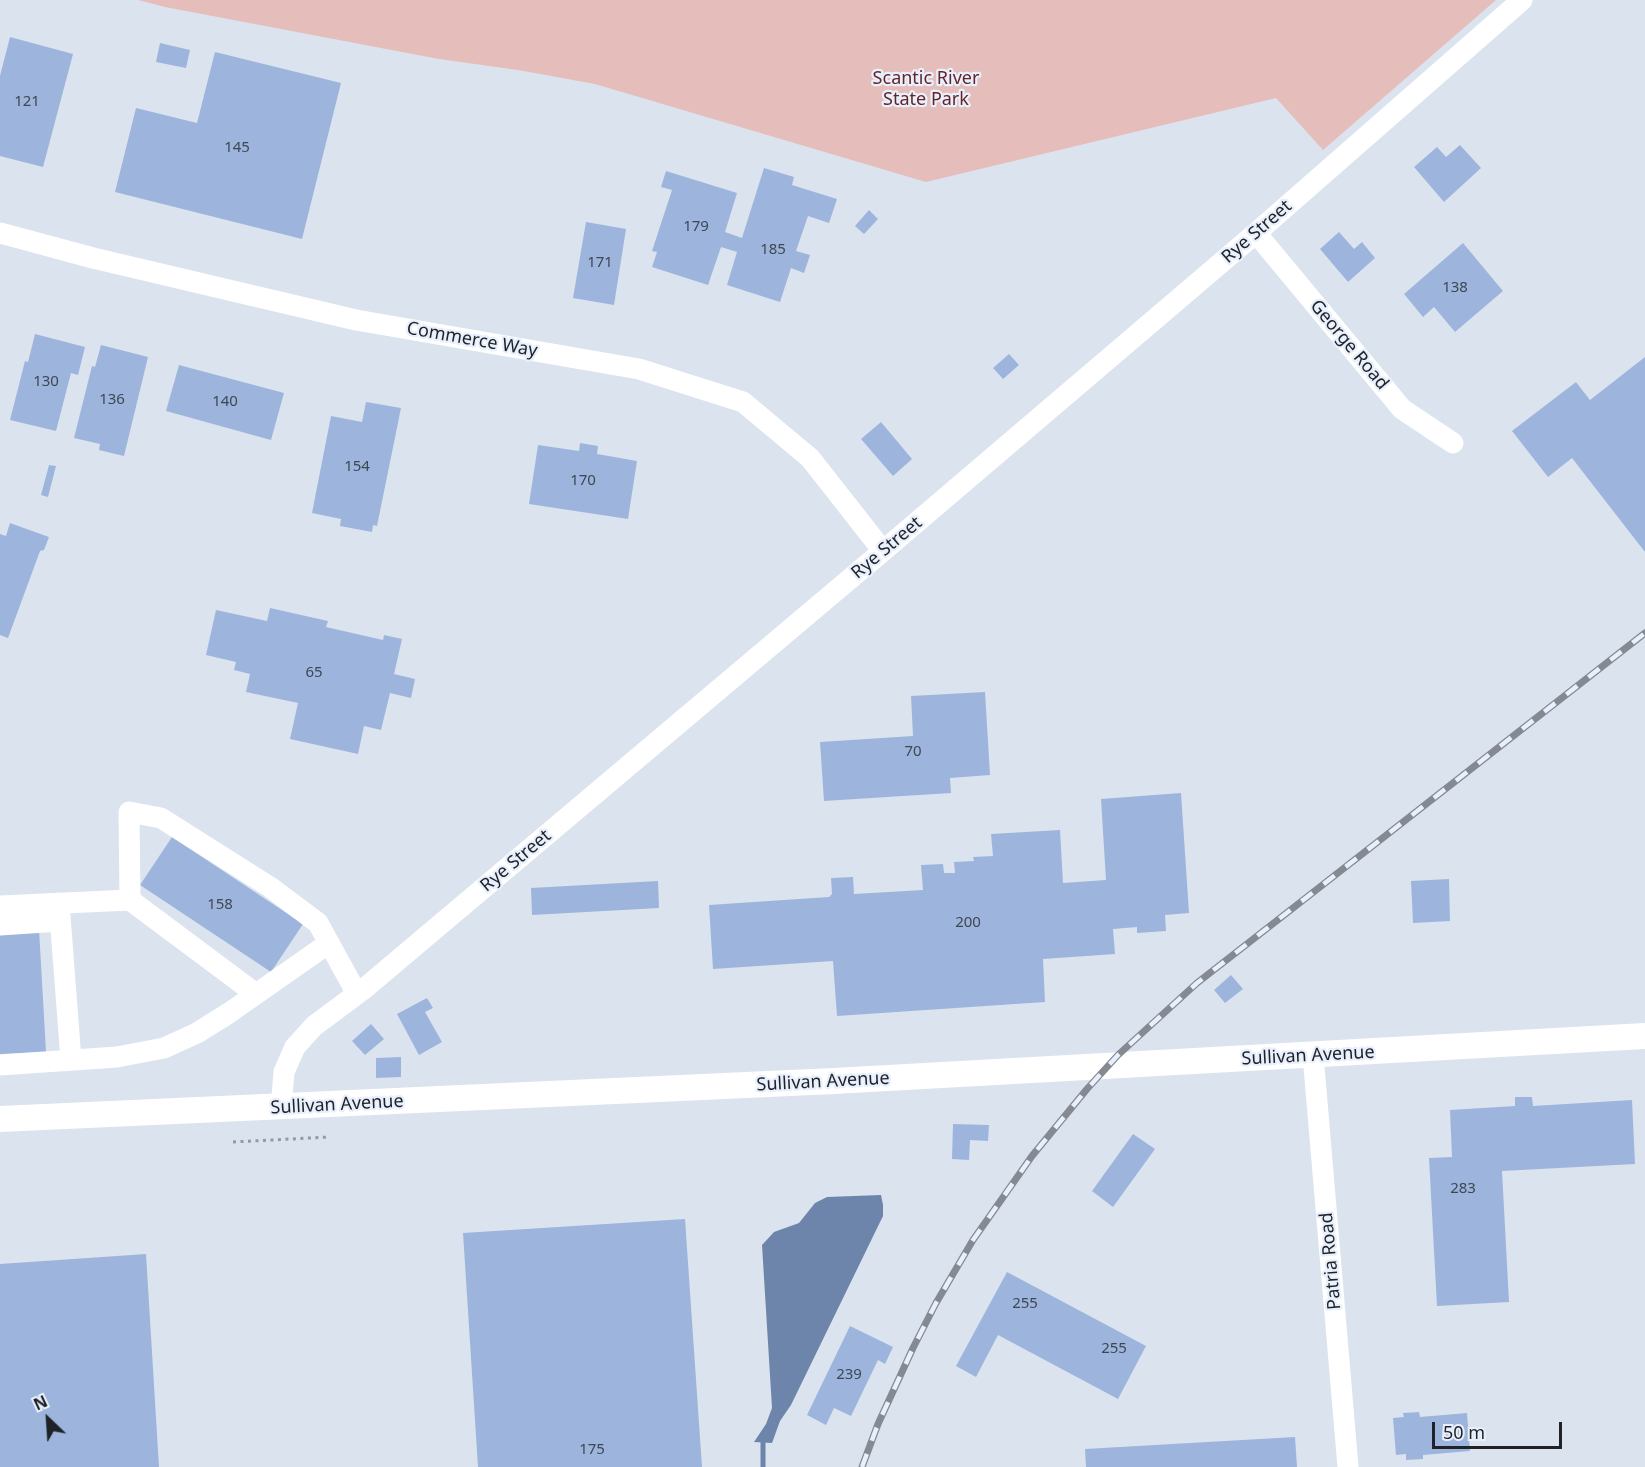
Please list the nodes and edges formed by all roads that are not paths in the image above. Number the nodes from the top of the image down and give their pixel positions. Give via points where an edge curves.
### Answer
1 (1522, 0) edge
2 (0, 233) edge
3 (1256, 233) junction
4 (1453, 443) dead end
5 (883, 551) junction
6 (130, 900) junction
7 (0, 906) edge
8 (59, 912) junction
9 (0, 925) edge
10 (329, 943) junction
11 (256, 994) junction
12 (357, 994) junction
13 (1645, 1036) edge
14 (1313, 1055) junction
15 (71, 1060) junction
16 (0, 1065) edge
17 (281, 1107) junction
18 (0, 1119) edge
19 (1348, 1467) edge

1 - 3 street, Rye Street
2 - 5 street, Commerce Way via 356,320 639,369 743,402 810,458
3 - 4 street, George Road via 1402,409
3 - 5 street, Rye Street
5 - 12 street, Rye Street
6 - 8 street
6 - 10 street via 129,812 161,818 270,887 318,924
6 - 11 street
7 - 8 street
8 - 9 street
8 - 15 street
10 - 11 street
10 - 12 street
11 - 15 street via 197,1033 164,1048
12 - 17 street, Rye Street via 314,1026 295,1047 284,1072
13 - 14 main road, Sullivan Avenue
14 - 17 main road, Sullivan Avenue
14 - 19 street, Patria Road
15 - 16 street
17 - 18 main road, Sullivan Avenue

